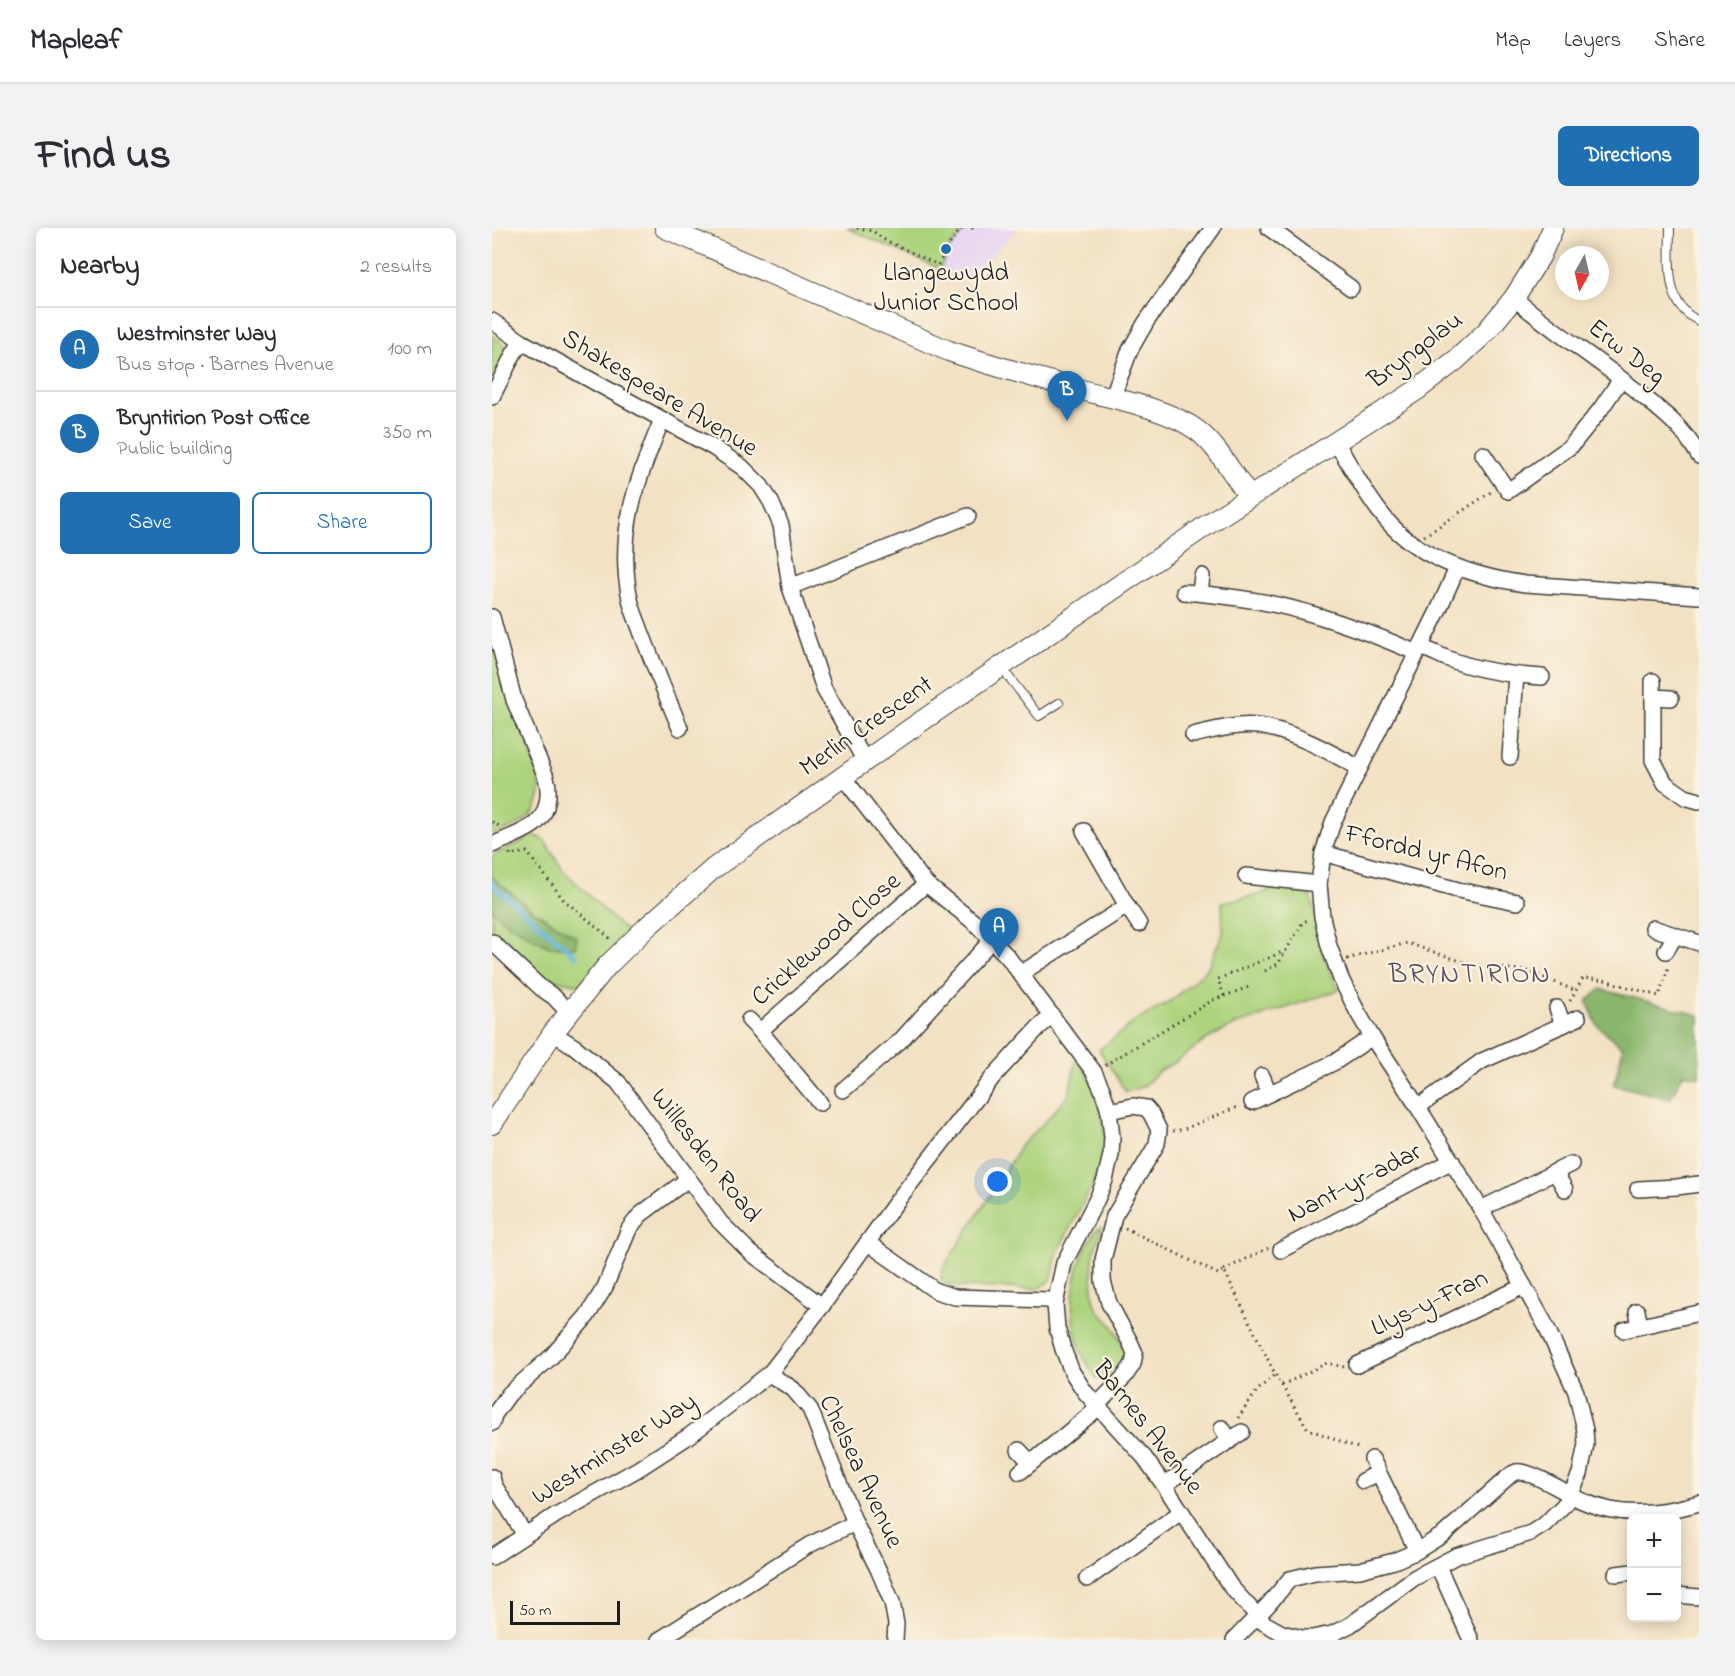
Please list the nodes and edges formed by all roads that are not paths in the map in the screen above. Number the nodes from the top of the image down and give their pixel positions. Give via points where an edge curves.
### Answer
1 (665, 228) edge
2 (1213, 228) edge
3 (1269, 228) edge
4 (1553, 228) edge
5 (1670, 228) edge
6 (1351, 288) dead end
7 (1514, 298) junction
8 (492, 321) edge
9 (1699, 321) edge
10 (522, 342) junction
11 (1622, 379) junction
12 (492, 398) edge
13 (1112, 398) junction
14 (662, 420) junction
15 (1336, 442) junction
16 (1483, 454) dead end
17 (1699, 455) edge
18 (1249, 496) junction
19 (968, 516) dead end
20 (1457, 568) junction
21 (1202, 576) dead end
22 (790, 586) junction
23 (1184, 592) dead end
24 (1200, 593) junction
25 (1699, 596) edge
26 (492, 617) edge
27 (1418, 650) junction
28 (1000, 667) junction
29 (1516, 675) junction
30 (1542, 677) dead end
31 (1653, 681) dead end
32 (1653, 697) junction
33 (1671, 698) dead end
34 (1059, 703) dead end
35 (680, 728) dead end
36 (1204, 737) dead end
37 (1505, 746) dead end
38 (865, 761) junction
39 (1359, 768) junction
40 (843, 777) junction
41 (1699, 801) edge
42 (1084, 831) dead end
43 (498, 843) edge
44 (1323, 853) junction
45 (1246, 876) dead end
46 (926, 884) junction
47 (1319, 884) junction
48 (1517, 902) dead end
49 (1127, 906) junction
50 (1139, 924) dead end
51 (1653, 928) dead end
52 (990, 940) junction
53 (492, 942) edge
54 (1699, 943) edge
55 (1020, 974) junction
56 (569, 1013) junction
57 (1052, 1016) junction
58 (1565, 1017) road end
59 (749, 1020) dead end
60 (760, 1031) junction
61 (553, 1033) junction
62 (1372, 1037) junction
63 (1262, 1076) dead end
64 (843, 1090) dead end
65 (1269, 1093) junction
66 (1252, 1102) road end
67 (820, 1103) dead end
68 (1418, 1107) junction
69 (1109, 1111) junction
70 (492, 1124) edge
71 (1452, 1161) junction
72 (1571, 1164) dead end
73 (1555, 1172) junction
74 (688, 1179) junction
75 (1699, 1184) edge
76 (1565, 1189) dead end
77 (1638, 1189) dead end
78 (1481, 1209) junction
79 (868, 1243) junction
80 (1281, 1250) road end
81 (1524, 1286) junction
82 (1055, 1304) junction
83 (822, 1306) junction
84 (1636, 1311) dead end
85 (1699, 1313) edge
86 (1641, 1326) junction
87 (1624, 1330) dead end
88 (1357, 1365) road end
89 (769, 1374) junction
90 (1096, 1406) junction
91 (492, 1423) edge
92 (1233, 1434) road end
93 (1019, 1450) dead end
94 (492, 1477) edge
95 (1363, 1481) dead end
96 (1164, 1485) junction
97 (1570, 1494) junction
98 (1699, 1503) edge
99 (1181, 1512) junction
100 (855, 1522) junction
101 (525, 1535) junction
102 (1417, 1551) junction
103 (492, 1557) edge
104 (1438, 1566) junction
105 (1087, 1579) dead end
106 (1681, 1595) edge
107 (1699, 1597) edge
108 (1257, 1616) junction
109 (1333, 1637) edge
110 (659, 1640) edge
111 (895, 1640) edge
112 (1234, 1640) edge
113 (1471, 1640) edge

1 - 13 street via 949,351
2 - 13 street via 1146,322 1130,350
3 - 6 street
4 - 7 street, Bryngolau
5 - 9 lane via 1671,284 1678,304
7 - 11 street, Erw Deg
7 - 15 street, Bryngolau via 1456,360
8 - 10 street, Shakespeare Avenue
10 - 12 street
10 - 14 street, Shakespeare Avenue
11 - 16 street via 1571,446 1509,491
11 - 17 street, Erw Deg via 1682,430
13 - 18 street via 1155,411 1199,432
14 - 22 street, Shakespeare Avenue via 714,448 761,486 781,525
14 - 35 street via 634,490 627,525 627,572 630,600
15 - 18 street, Merlin Crescent
15 - 20 street via 1380,514 1395,530 1429,555
18 - 28 street, Merlin Crescent
19 - 22 street
20 - 25 street via 1525,584
20 - 27 street, Barnes Avenue
21 - 24 street
22 - 38 street, Shakespeare Avenue via 824,689
23 - 24 street
24 - 27 street via 1288,607
26 - 43 street via 514,700 549,787 548,800 537,822
27 - 29 street
27 - 39 street, Barnes Avenue
28 - 34 lane via 1039,716
28 - 38 street, Merlin Crescent
29 - 30 street
29 - 37 street
31 - 32 street
32 - 33 street
32 - 41 street via 1653,760 1665,783 1685,797
36 - 39 street via 1229,726 1258,726 1285,733
38 - 40 street, Merlin Crescent
39 - 44 street, Barnes Avenue
40 - 46 street, Barnes Avenue
40 - 56 street, Merlin Crescent via 714,868 607,966
42 - 49 street
44 - 47 street, Barnes Avenue
44 - 48 street, Ffordd yr Afon
45 - 47 street
46 - 52 street, Barnes Avenue
46 - 60 street, Cricklewood Close
47 - 62 street, Barnes Avenue via 1322,917 1335,962
49 - 50 street
49 - 55 street
51 - 54 street via 1670,944
52 - 55 street, Barnes Avenue
52 - 64 street via 900,1041
53 - 56 street
55 - 57 street, Barnes Avenue
56 - 61 street, Merlin Crescent
57 - 69 street, Barnes Avenue via 1094,1072
57 - 79 street, Westminster Way via 993,1077
58 - 68 street via 1482,1061
59 - 60 street, Cricklewood Close
60 - 67 street, Cricklewood Close
61 - 70 street, Merlin Crescent
61 - 74 street, Willesden Road via 618,1082
62 - 65 street via 1335,1062
62 - 68 street, Barnes Avenue
63 - 65 street
65 - 66 street
68 - 71 street, Barnes Avenue
69 - 82 street, Barnes Avenue via 1111,1155 1105,1179 1064,1263
69 - 90 street via 1133,1106 1146,1108 1159,1130 1157,1144 1114,1216 1103,1260 1109,1303 1135,1353 1133,1364
71 - 78 street, Barnes Avenue
71 - 80 street, Nant-yr-adar
72 - 73 street
73 - 76 street
73 - 78 street
74 - 83 street, Willesden Road via 720,1222 744,1245
74 - 91 street via 640,1215 629,1229 605,1287 588,1316 551,1357 509,1394
75 - 77 street
78 - 81 street, Barnes Avenue
79 - 82 street via 936,1291 955,1297 1049,1300
79 - 83 street, Westminster Way
81 - 88 street, Llys-y-Fran
81 - 97 street, Barnes Avenue via 1564,1363 1585,1430 1580,1474
82 - 90 street, Barnes Avenue via 1057,1328 1067,1360
83 - 89 street, Westminster Way
84 - 86 street
85 - 86 street
86 - 87 street
89 - 100 street, Chelsea Avenue via 793,1389 810,1410
89 - 101 street, Westminster Way via 689,1436
90 - 93 street via 1026,1468
90 - 96 street, Barnes Avenue via 1144,1457
92 - 96 street
94 - 101 street
95 - 102 street via 1374,1464
96 - 99 street, Barnes Avenue
97 - 98 street via 1593,1505 1635,1513
97 - 102 street via 1530,1474 1516,1472 1444,1534
97 - 104 street, Barnes Avenue via 1553,1517 1532,1533 1470,1550
99 - 105 street
99 - 108 street, Barnes Avenue via 1231,1587
100 - 110 street via 809,1545
100 - 111 street, Chelsea Avenue via 892,1602
101 - 103 street, Westminster Way
102 - 108 street via 1360,1570 1290,1579
104 - 109 street, Barnes Avenue via 1398,1588
104 - 113 street
106 - 107 street
108 - 109 street, Barnes Avenue via 1273,1629 1291,1636
108 - 112 street

